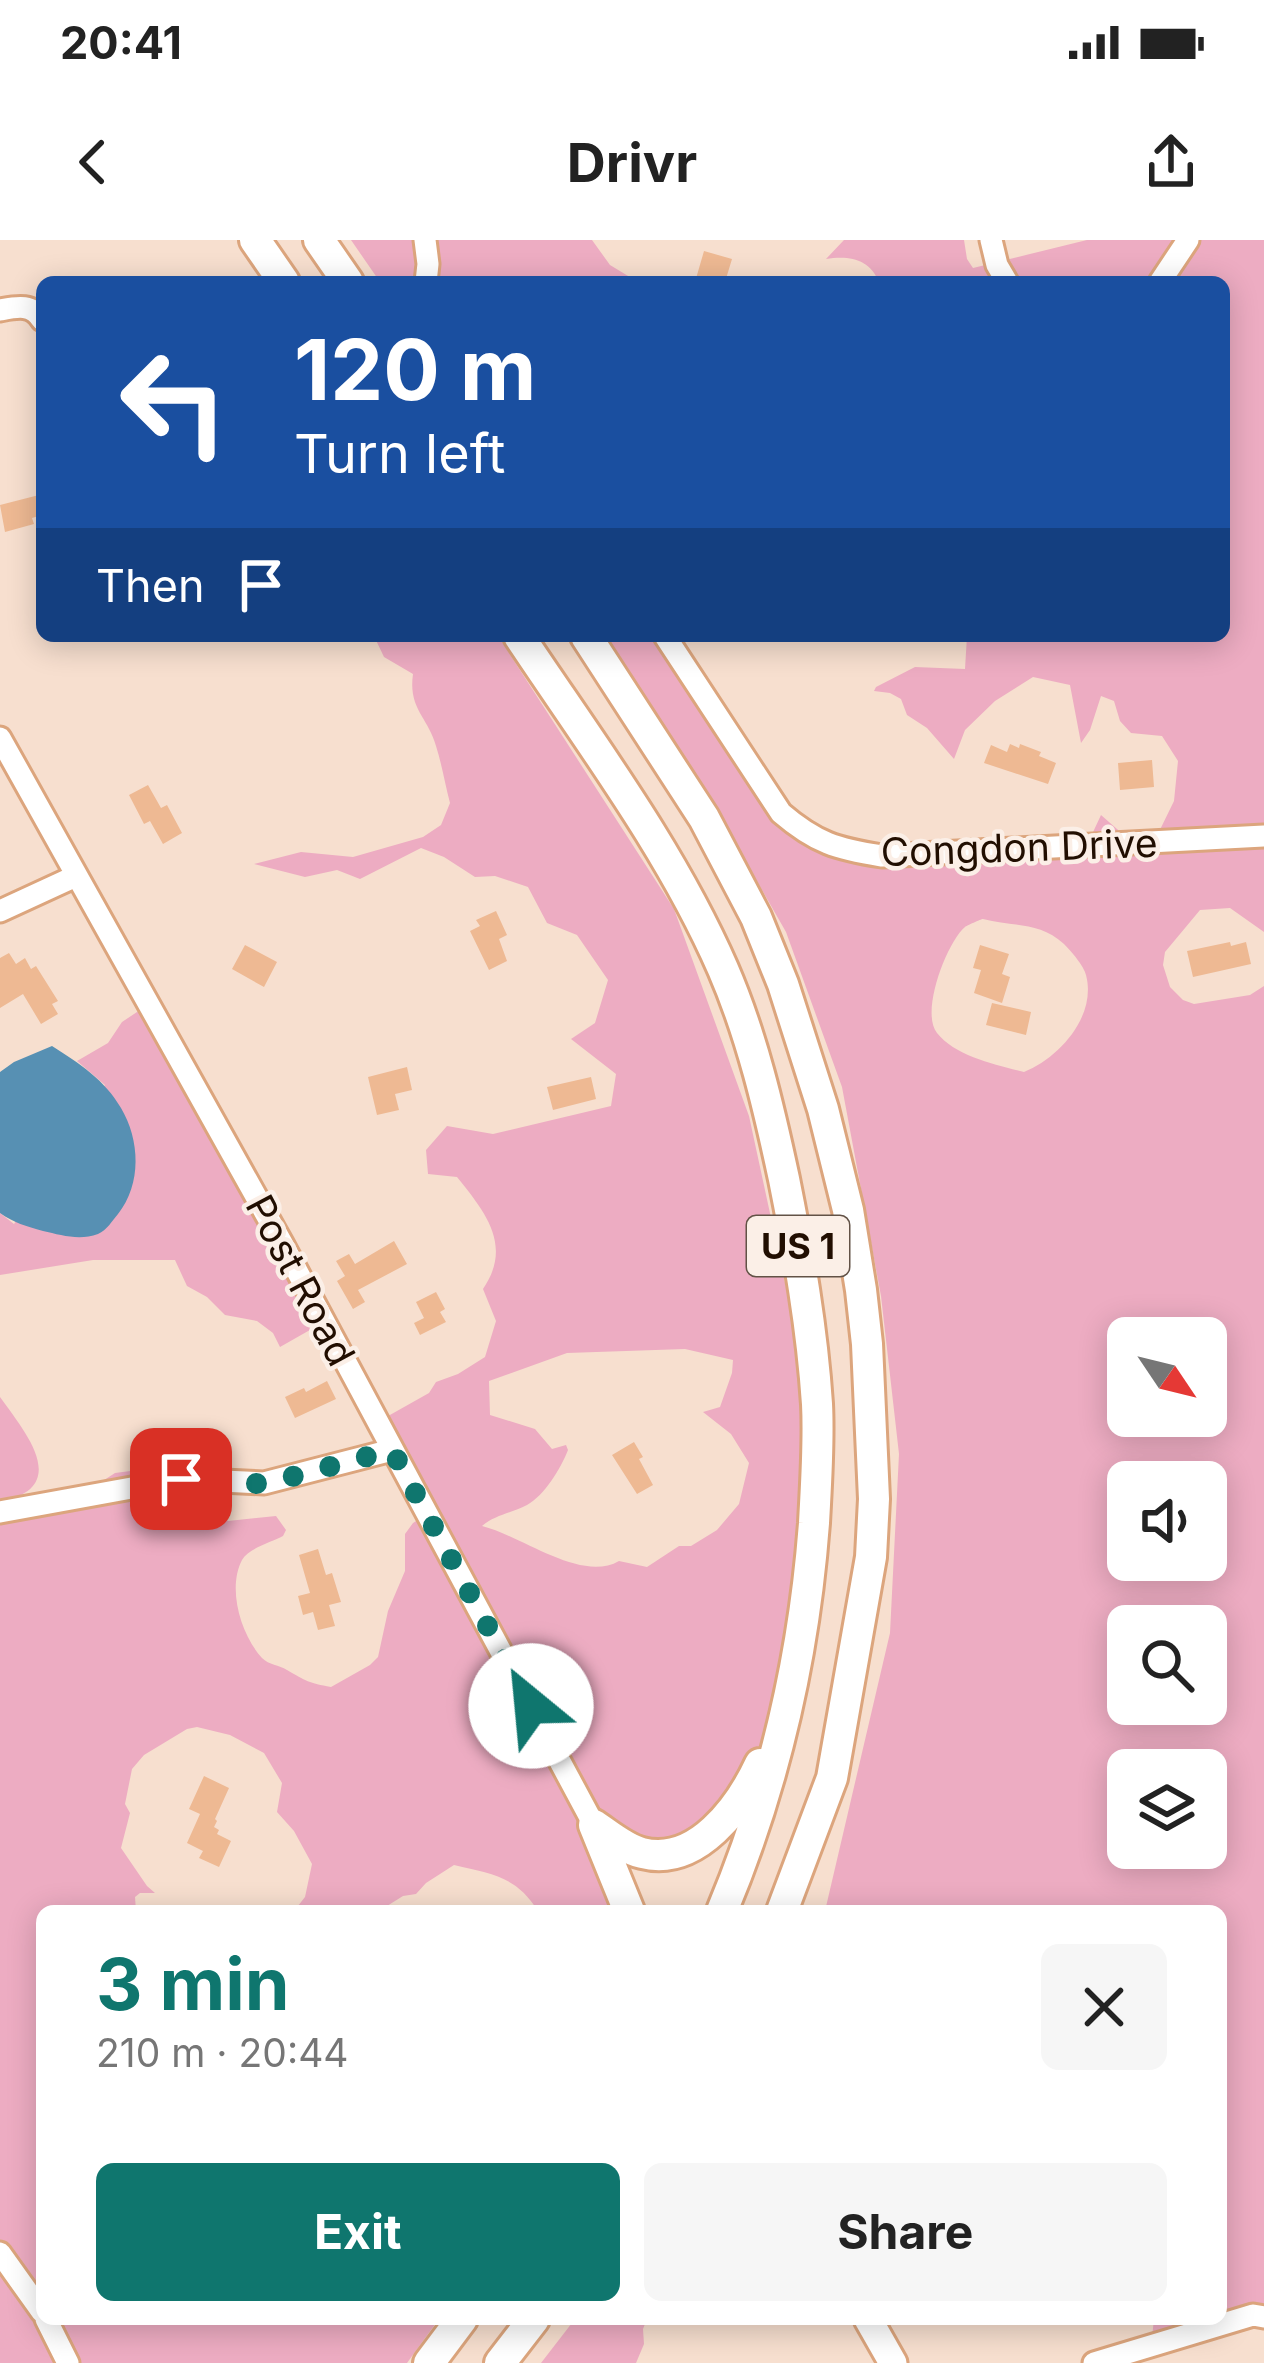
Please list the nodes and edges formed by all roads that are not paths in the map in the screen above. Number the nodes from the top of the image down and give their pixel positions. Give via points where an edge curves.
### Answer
1 (255, 240) edge
2 (320, 240) edge
3 (425, 240) edge
4 (991, 240) edge
5 (1187, 240) edge
6 (280, 276) edge
7 (344, 276) edge
8 (427, 276) edge
9 (1004, 276) edge
10 (1164, 276) edge
11 (0, 310) edge
12 (36, 312) edge
13 (523, 642) edge
14 (590, 642) edge
15 (669, 642) edge
16 (1, 743) edge
17 (1264, 836) edge
18 (76, 876) junction
19 (0, 911) edge
20 (799, 1029) junction
21 (751, 1048) junction
22 (767, 1107) junction
23 (823, 1109) junction
24 (392, 1450) junction
25 (0, 1513) edge
26 (796, 1670) junction
27 (832, 1778) junction
28 (594, 1825) junction
29 (668, 1856) junction
30 (627, 1905) edge
31 (629, 1905) edge
32 (724, 1905) edge
33 (784, 1905) edge
34 (804, 1905) edge
35 (0, 2253) edge
36 (36, 2304) edge
37 (1264, 2317) edge
38 (1227, 2322) edge
39 (49, 2325) edge
40 (458, 2325) edge
41 (529, 2325) edge
42 (871, 2325) edge
43 (1217, 2325) edge
44 (68, 2363) edge
45 (429, 2363) edge
46 (500, 2363) edge
47 (893, 2363) edge
48 (1094, 2363) edge

1 - 6 highway
2 - 7 highway
3 - 8 street
4 - 9 street
5 - 10 street
11 - 12 street
13 - 21 highway, US 1 via 661,851 725,972
14 - 20 highway, US 1 via 704,818 756,917
15 - 17 street, Congdon Drive via 781,813 838,850 881,856
16 - 18 street, Post Road
18 - 19 street
18 - 24 street, Post Road
20 - 21 highway via 770,1054
20 - 23 highway, US 1
21 - 22 highway, US 1
22 - 23 highway via 773,1080 792,1069
22 - 26 highway, US 1 via 805,1282 817,1408 811,1559
23 - 27 highway, US 1 via 861,1290 874,1498
24 - 25 street via 264,1484 181,1479
24 - 28 street, Post Road
26 - 29 highway via 754,1778 716,1828
26 - 32 highway, US 1 via 775,1761
27 - 33 highway, US 1
27 - 34 highway
28 - 29 highway via 639,1853
28 - 30 highway
29 - 31 highway via 635,1875
35 - 36 street
37 - 38 street
39 - 44 street
40 - 45 highway
41 - 46 highway
42 - 47 main road
43 - 48 street

